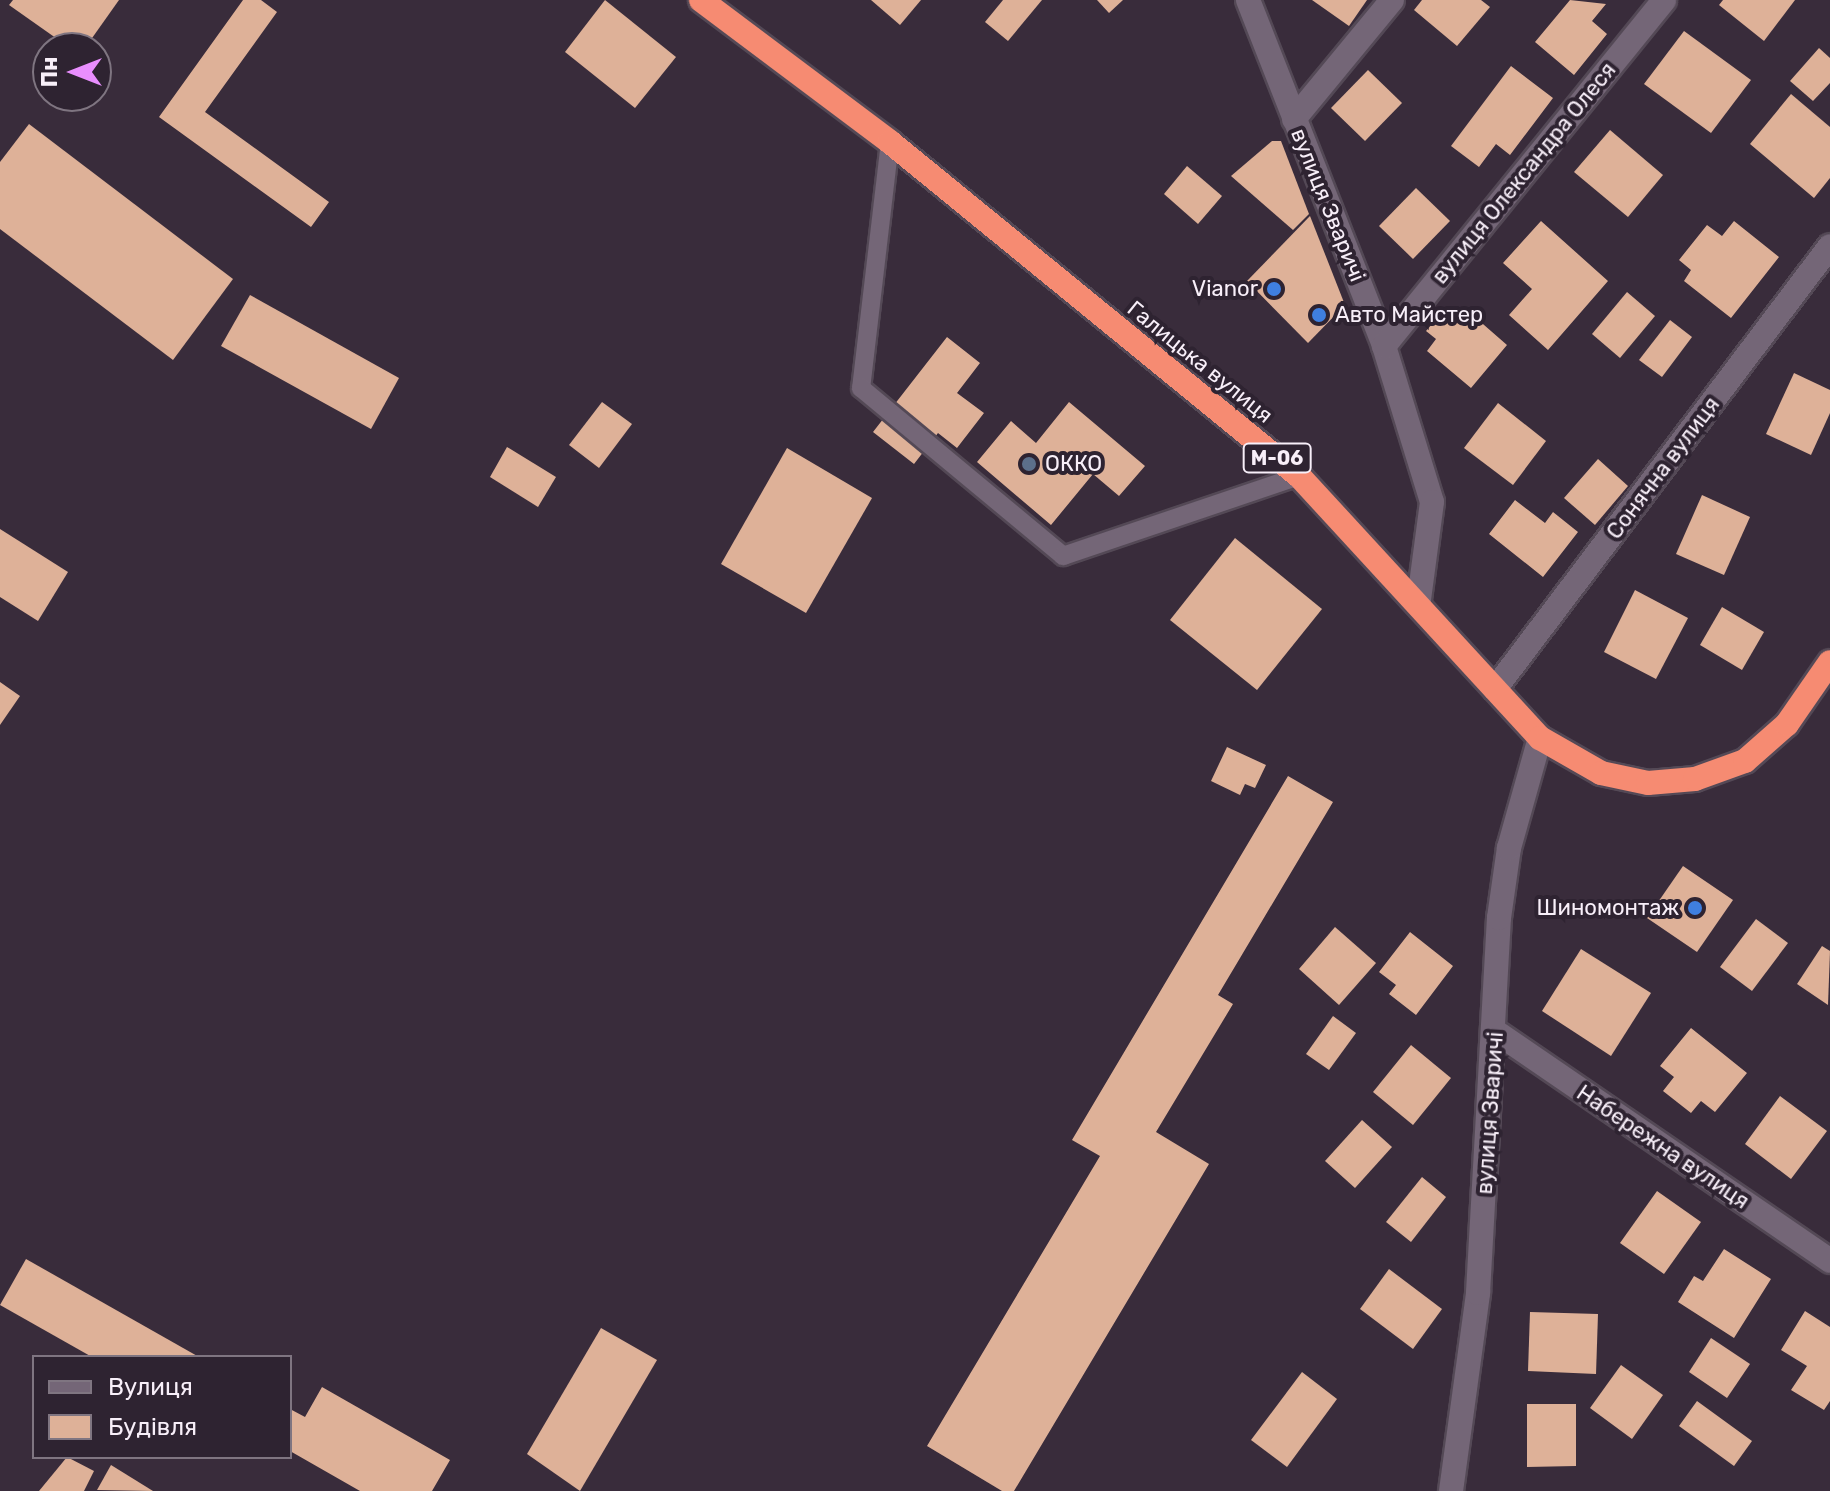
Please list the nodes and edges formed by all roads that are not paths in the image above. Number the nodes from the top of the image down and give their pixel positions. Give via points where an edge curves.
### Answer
1 (701, 0) edge
2 (1248, 0) edge
3 (1392, 0) edge
4 (1664, 0) edge
5 (1294, 119) junction
6 (890, 142) junction
7 (1830, 246) edge
8 (1384, 346) junction
9 (1299, 476) junction
10 (1419, 599) junction
11 (1830, 662) edge
12 (1495, 689) junction
13 (1540, 738) junction
14 (1496, 1032) junction
15 (1830, 1261) edge
16 (1451, 1491) edge

1 - 6 highway, Галицька вулиця / М-06
2 - 5 street, вулиця Зваричі
3 - 5 street
4 - 8 street, вулиця Олександра Олеся
5 - 8 street, вулиця Зваричі
6 - 9 highway, Галицька вулиця / М-06
6 - 9 lane via 861,388 1063,556
7 - 12 street, Сонячна вулиця
8 - 10 street, вулиця Зваричі via 1432,502
9 - 10 highway, Галицька вулиця / М-06
10 - 12 highway, Галицька вулиця / М-06
11 - 13 highway, Галицька вулиця / М-06 via 1787,724 1745,761 1695,779 1648,783 1601,773
12 - 13 highway, Галицька вулиця / М-06
13 - 14 street, вулиця Зваричі via 1509,848
14 - 15 street, Набережна вулиця
14 - 16 street, вулиця Зваричі via 1478,1293

